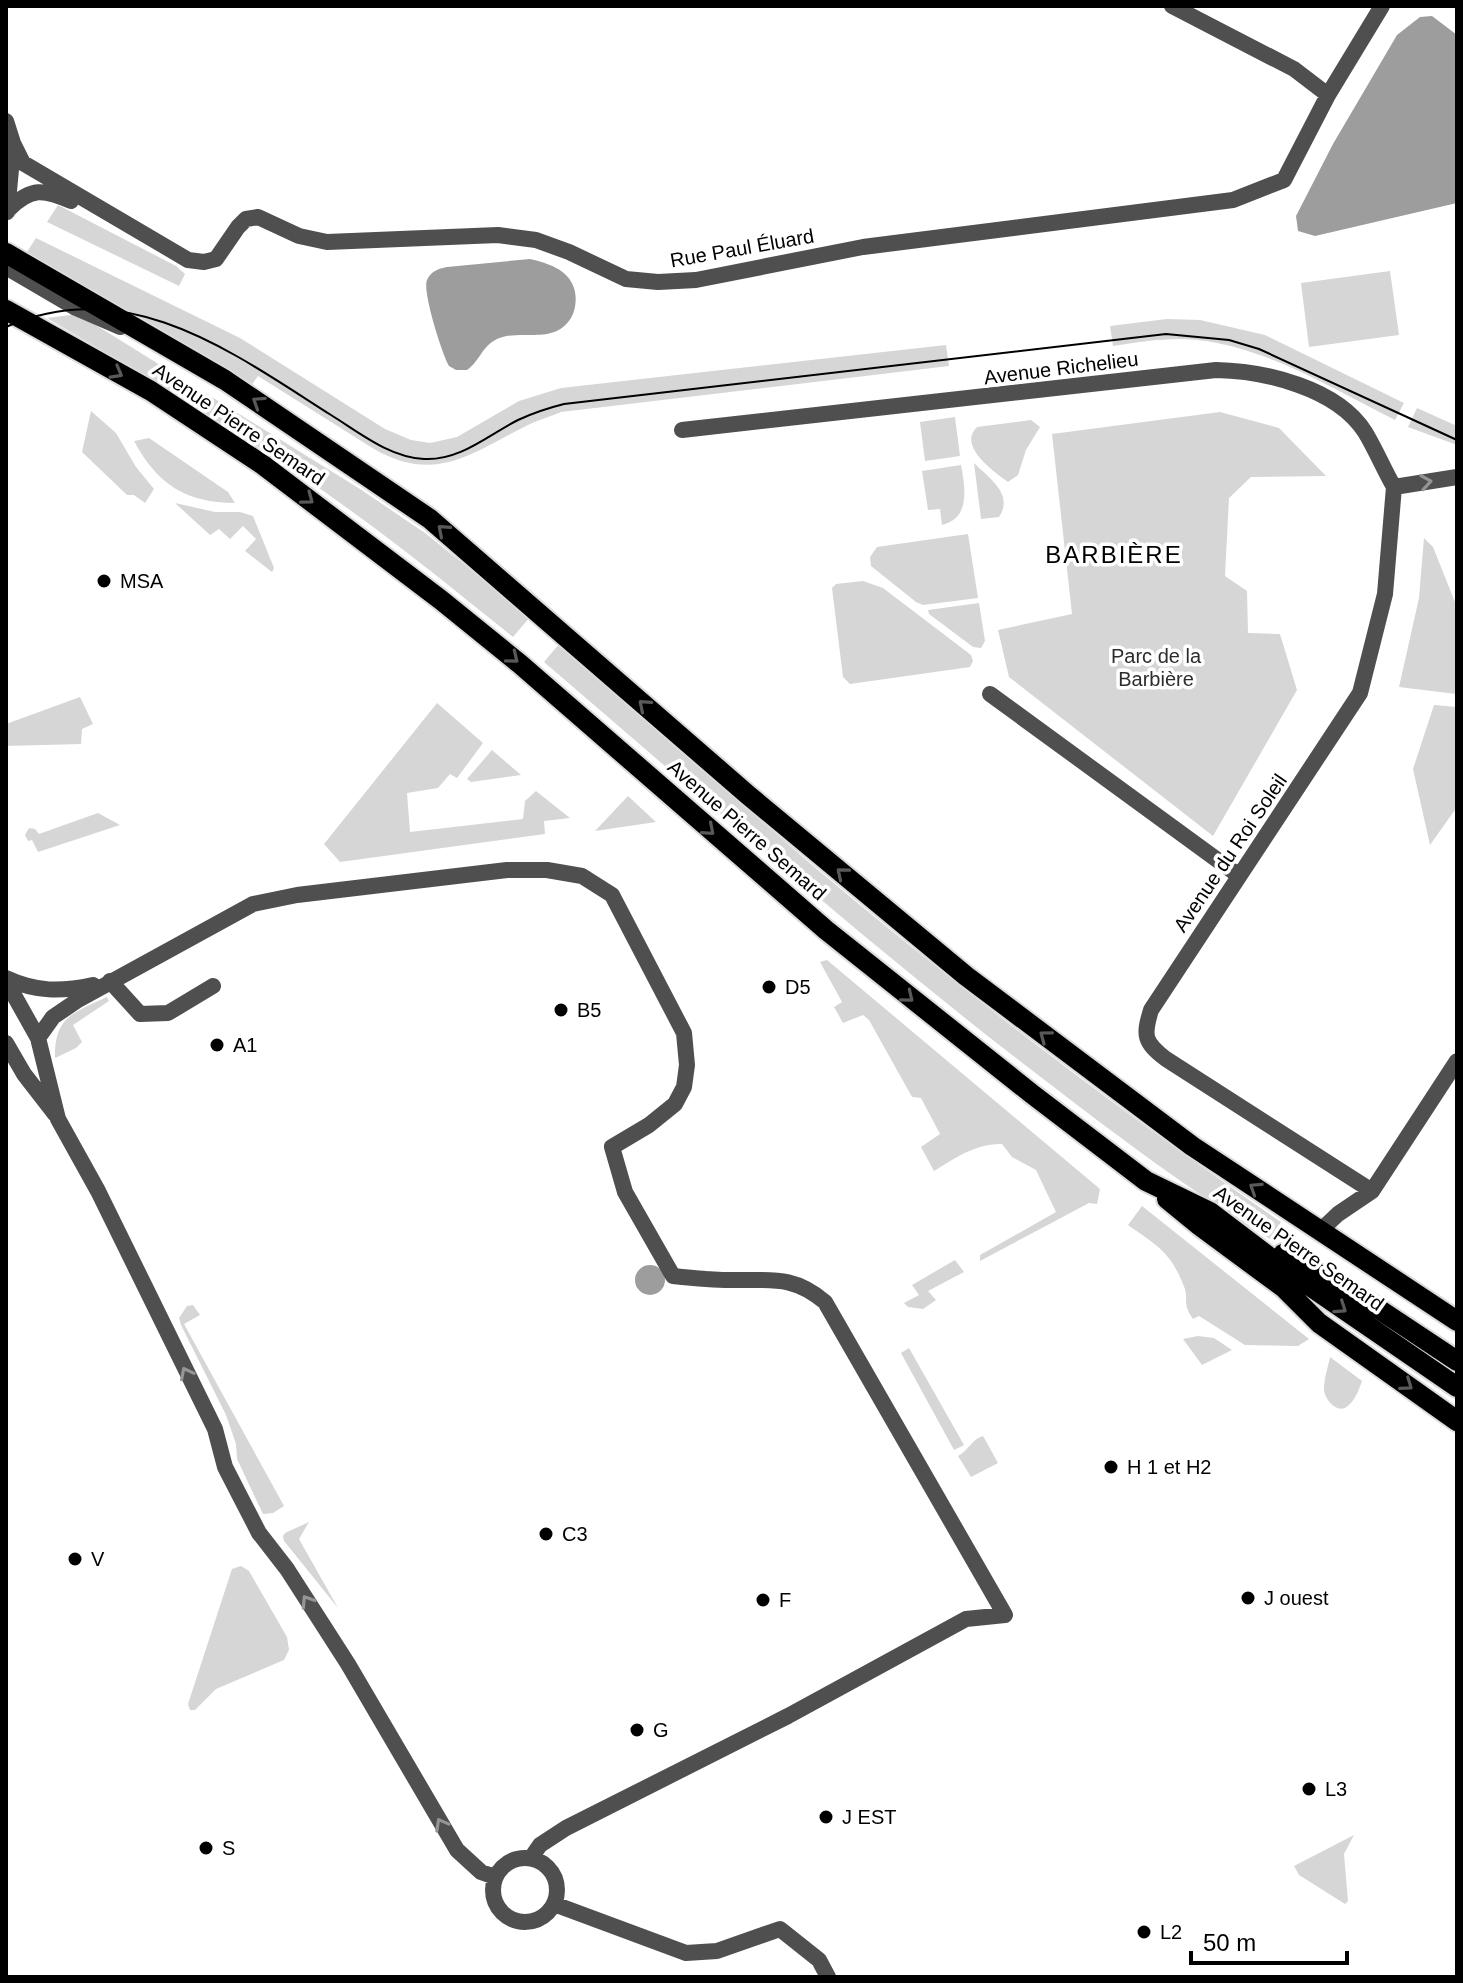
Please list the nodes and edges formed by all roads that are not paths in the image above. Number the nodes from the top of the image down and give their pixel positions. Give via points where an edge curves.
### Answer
1 (1172, 6) edge
2 (1382, 6) edge
3 (1328, 95) junction
4 (6, 121) edge
5 (13, 143) junction
6 (7, 211) edge
7 (108, 213) junction
8 (6, 253) edge
9 (6, 267) edge
10 (6, 310) edge
11 (144, 336) junction
12 (682, 430) dead end
13 (1457, 477) edge
14 (1394, 487) junction
15 (990, 694) dead end
16 (1238, 875) junction
17 (6, 979) edge
18 (110, 981) junction
19 (213, 986) dead end
20 (38, 1038) junction
21 (6, 1043) edge
22 (1457, 1061) edge
23 (58, 1119) junction
24 (1146, 1181) junction
25 (1372, 1191) junction
26 (1210, 1212) junction
27 (1320, 1231) junction
28 (1457, 1321) edge
29 (1457, 1361) edge
30 (1457, 1387) edge
31 (1457, 1421) edge
32 (531, 1858) junction
33 (495, 1877) junction
34 (554, 1904) junction
35 (828, 1977) edge

1 - 3 street via 1294,69
2 - 3 street, Rue Paul Éluard
3 - 7 street, Rue Paul Éluard via 1284,180 1233,200 877,245 696,280 626,279 536,240 472,235 327,242 258,217 246,219 216,259 204,262 188,260
4 - 5 street
5 - 6 street
5 - 7 street via 23,163
6 - 7 street, Rue Paul Éluard via 20,198 48,191
8 - 11 main road, Avenue Pierre Semard
9 - 11 street via 76,308
10 -> 24 main road, Avenue Pierre Semard via 151,391 263,465 416,581 520,664 826,930
27 -> 11 main road, Avenue Pierre Semard via 1192,1146 966,976 430,519 225,380
12 - 14 street, Avenue Richelieu via 1216,370 1249,371 1290,380 1341,407 1364,430
14 -> 13 street
14 - 16 street, Avenue du Roi Soleil via 1385,594 1360,693
15 - 16 street
16 - 25 street, Avenue du Roi Soleil via 1151,1010 1145,1030 1150,1047
17 - 18 street via 63,992
17 - 20 street
18 - 19 street via 140,1014 168,1013
18 - 20 street via 53,1017
18 - 32 street via 253,904 297,895 520,870 582,876 612,895 684,1033 687,1065 675,1104 612,1147 625,1192 673,1276 777,1278 808,1288 825,1302 1005,1615 966,1619 566,1828 540,1845
20 - 23 street
21 - 23 street
22 - 25 street
33 -> 23 street via 481,1872 457,1850 348,1664 259,1533 225,1467 215,1429
24 - 26 main road, Avenue Pierre Semard
24 -> 31 main road via 1284,1288 1319,1323
25 - 27 street
26 - 29 main road via 1368,1302
26 -> 30 main road, Avenue Pierre Semard
27 - 28 main road, Avenue Pierre Semard
32 - 33 street via 516,1859
32 - 34 street via 554,1876
33 - 34 street via 493,1894 511,1919 528,1922
34 - 35 street via 686,1953 717,1951 780,1929 819,1960

